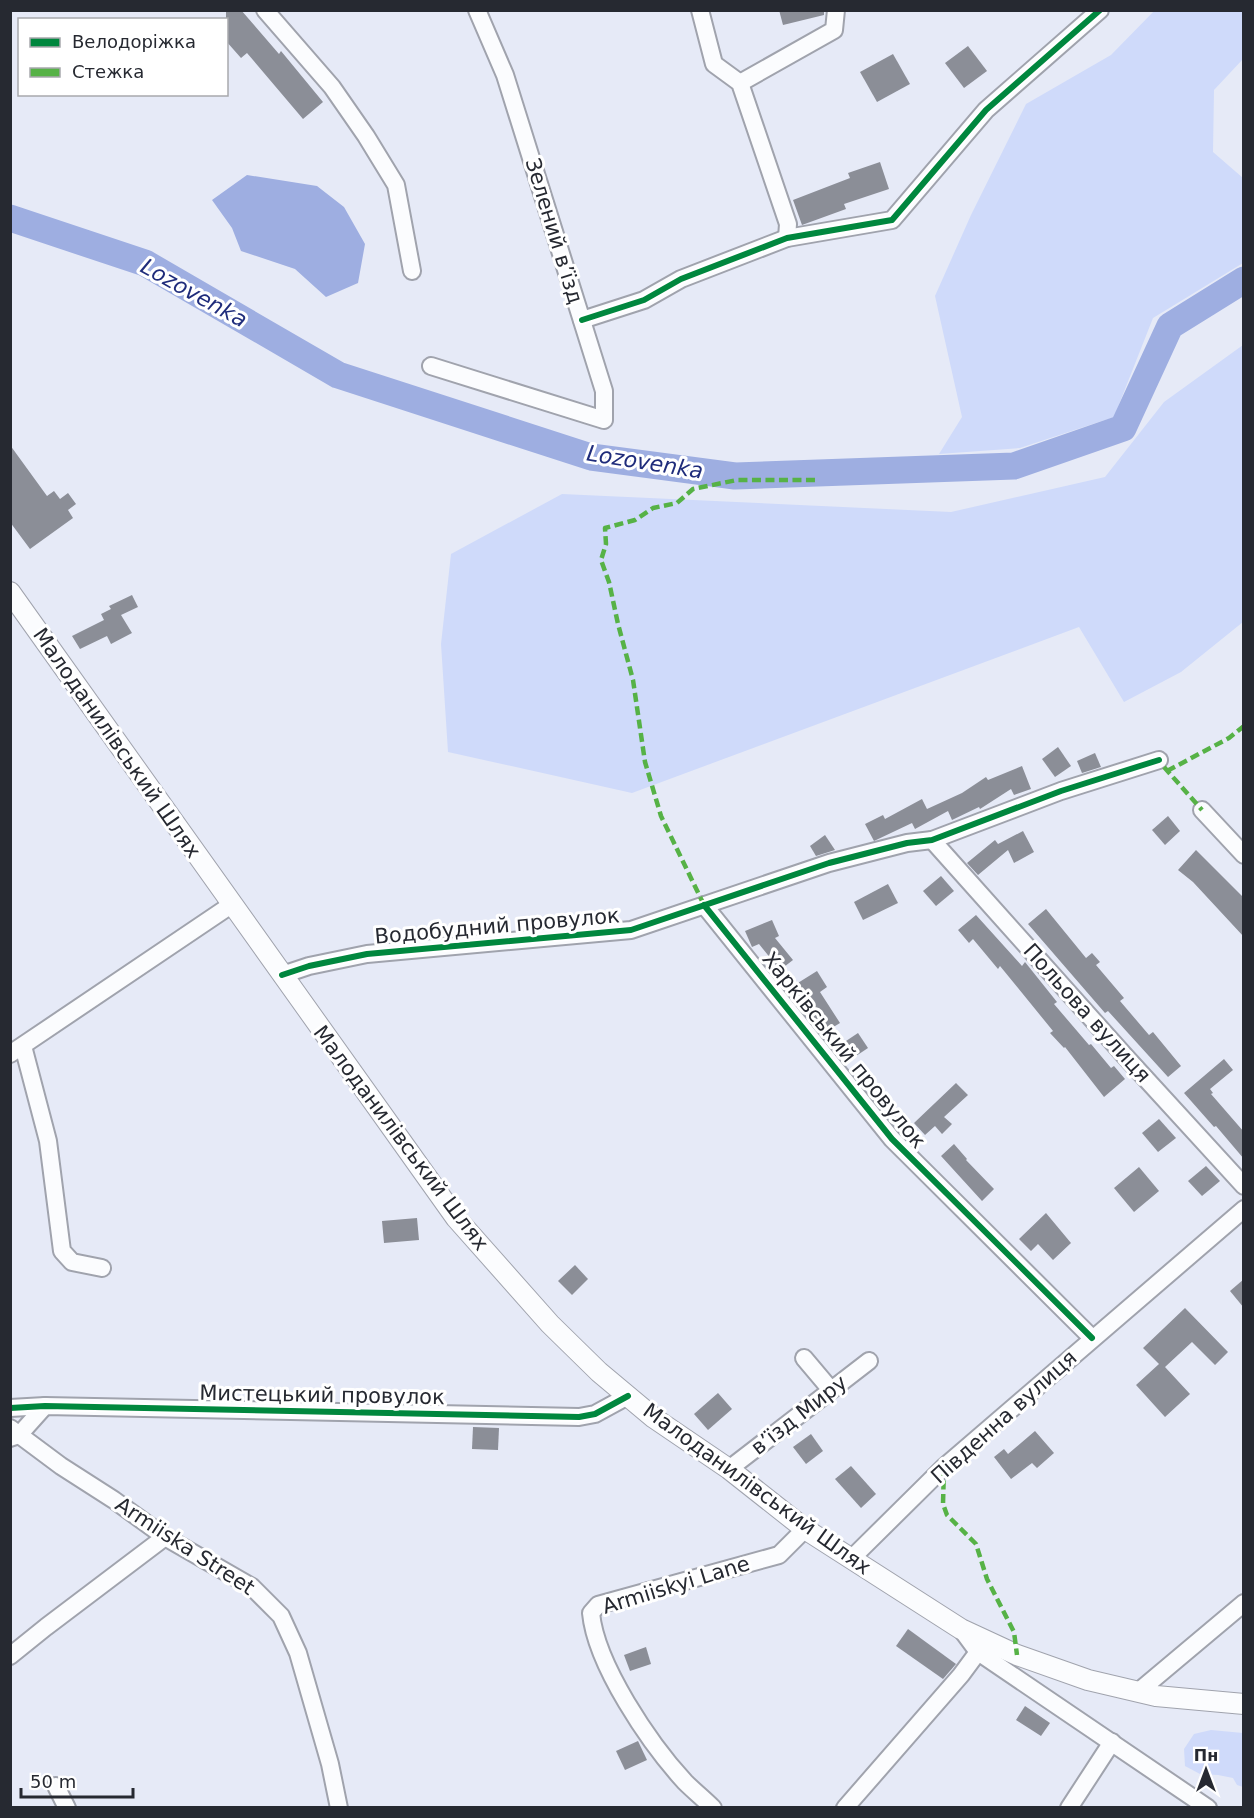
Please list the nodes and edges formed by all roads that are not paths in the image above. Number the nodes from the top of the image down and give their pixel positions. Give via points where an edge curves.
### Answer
1 (265, 10) edge
2 (477, 10) edge
3 (700, 10) edge
4 (836, 10) edge
5 (1100, 10) edge
6 (740, 83) junction
7 (787, 237) junction
8 (412, 270) dead end
9 (582, 320) junction
10 (431, 366) dead end
11 (10, 592) edge
12 (1159, 760) dead end
13 (1202, 810) dead end
14 (932, 840) junction
15 (1244, 855) edge
16 (231, 905) junction
17 (704, 905) junction
18 (282, 975) junction
19 (17, 1050) edge
20 (1244, 1186) edge
21 (1244, 1209) edge
22 (102, 1268) dead end
23 (1092, 1338) junction
24 (804, 1358) dead end
25 (869, 1361) dead end
26 (831, 1390) junction
27 (628, 1396) junction
28 (45, 1406) junction
29 (10, 1408) edge
30 (14, 1434) edge
31 (729, 1469) junction
32 (805, 1529) junction
33 (165, 1537) junction
34 (851, 1559) junction
35 (1244, 1603) edge
36 (961, 1629) junction
37 (978, 1652) junction
38 (10, 1656) edge
39 (1244, 1693) edge
40 (1147, 1694) junction
41 (1244, 1704) edge
42 (1112, 1742) junction
43 (56, 1786) dead end
44 (67, 1808) edge
45 (339, 1808) edge
46 (712, 1808) edge
47 (845, 1808) edge
48 (1070, 1808) edge
49 (1208, 1808) edge

1 - 8 street via 332,87 396,185
2 - 9 street, Зелений в’їзд via 505,75
3 - 6 street via 714,64
4 - 6 street via 834,30
5 - 7 street via 986,110 892,220
6 - 7 street via 788,224
7 - 9 street via 681,279 644,300
9 - 10 street, Зелений в’їзд via 604,391 604,420
11 - 16 main road, Малоданилівський Шлях
12 - 14 street, Водобудний провулок via 1062,791
13 - 15 street
14 - 17 street, Водобудний провулок via 829,863
14 - 20 street, Польова вулиця
16 - 18 main road, Малоданилівський Шлях
16 - 19 street
17 - 18 street, Водобудний провулок via 631,930 367,954
17 - 23 street, Харківський провулок via 892,1139
18 - 27 main road, Малоданилівський Шлях via 456,1218 550,1324
19 - 22 street via 48,1141 62,1251 72,1263
21 - 23 street, Південна вулиця
23 - 34 street, Південна вулиця via 944,1467
24 - 26 street
25 - 26 street, в’їзд Миру
26 - 31 street, в’їзд Миру
27 - 28 street, Мистецький провулок via 595,1414 579,1417
27 - 31 main road, Малоданилівський Шлях
28 - 29 street, Мистецький провулок
28 - 30 street
30 - 33 street, Armiiska Street
31 - 32 main road, Малоданилівський Шлях
32 - 34 main road, Малоданилівський Шлях
32 - 46 street, Armiiskyi Lane via 779,1555 598,1605 591,1613 601,1654 620,1691 685,1782
33 - 38 street
33 - 45 street, Armiiska Street via 252,1587 281,1616 298,1653
34 - 36 main road, Малоданилівський Шлях
35 - 40 street
36 - 37 street
36 - 40 main road, Малоданилівський Шлях via 1017,1655 1088,1680
37 - 42 street
37 - 47 street
39 - 40 main road
40 - 41 main road
42 - 48 street
42 - 49 street
43 - 44 street

